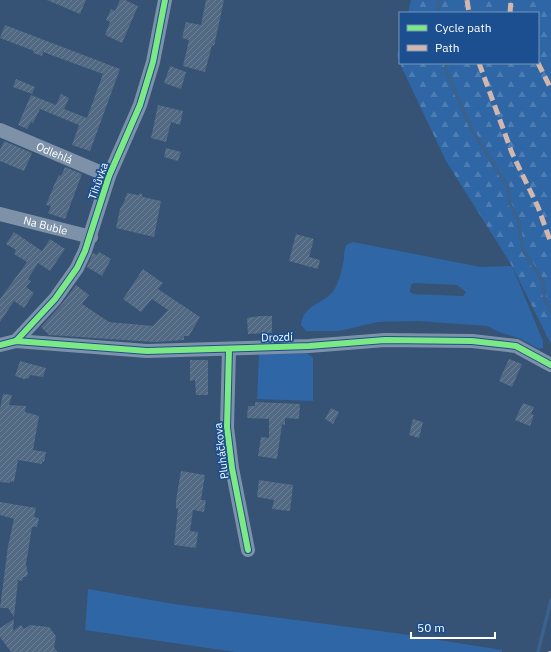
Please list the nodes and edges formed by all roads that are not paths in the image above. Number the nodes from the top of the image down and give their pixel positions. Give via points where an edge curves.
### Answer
1 (164, 5) edge
2 (0, 130) edge
3 (109, 176) junction
4 (0, 214) edge
5 (91, 237) junction
6 (16, 341) junction
7 (0, 345) edge
8 (228, 349) junction
9 (551, 365) edge
10 (248, 550) dead end

1 - 3 street, Tihůvka via 153,62 140,105
2 - 3 street, Odlehlá
3 - 5 street, Tihůvka
4 - 5 street, Na Buble
5 - 6 street, Tihůvka via 77,268 67,282
6 - 7 street, Drozdí
6 - 8 street, Drozdí via 147,351
8 - 9 street, Drozdí via 385,340 466,341 516,346
8 - 10 street, Pluháčkova via 227,427

